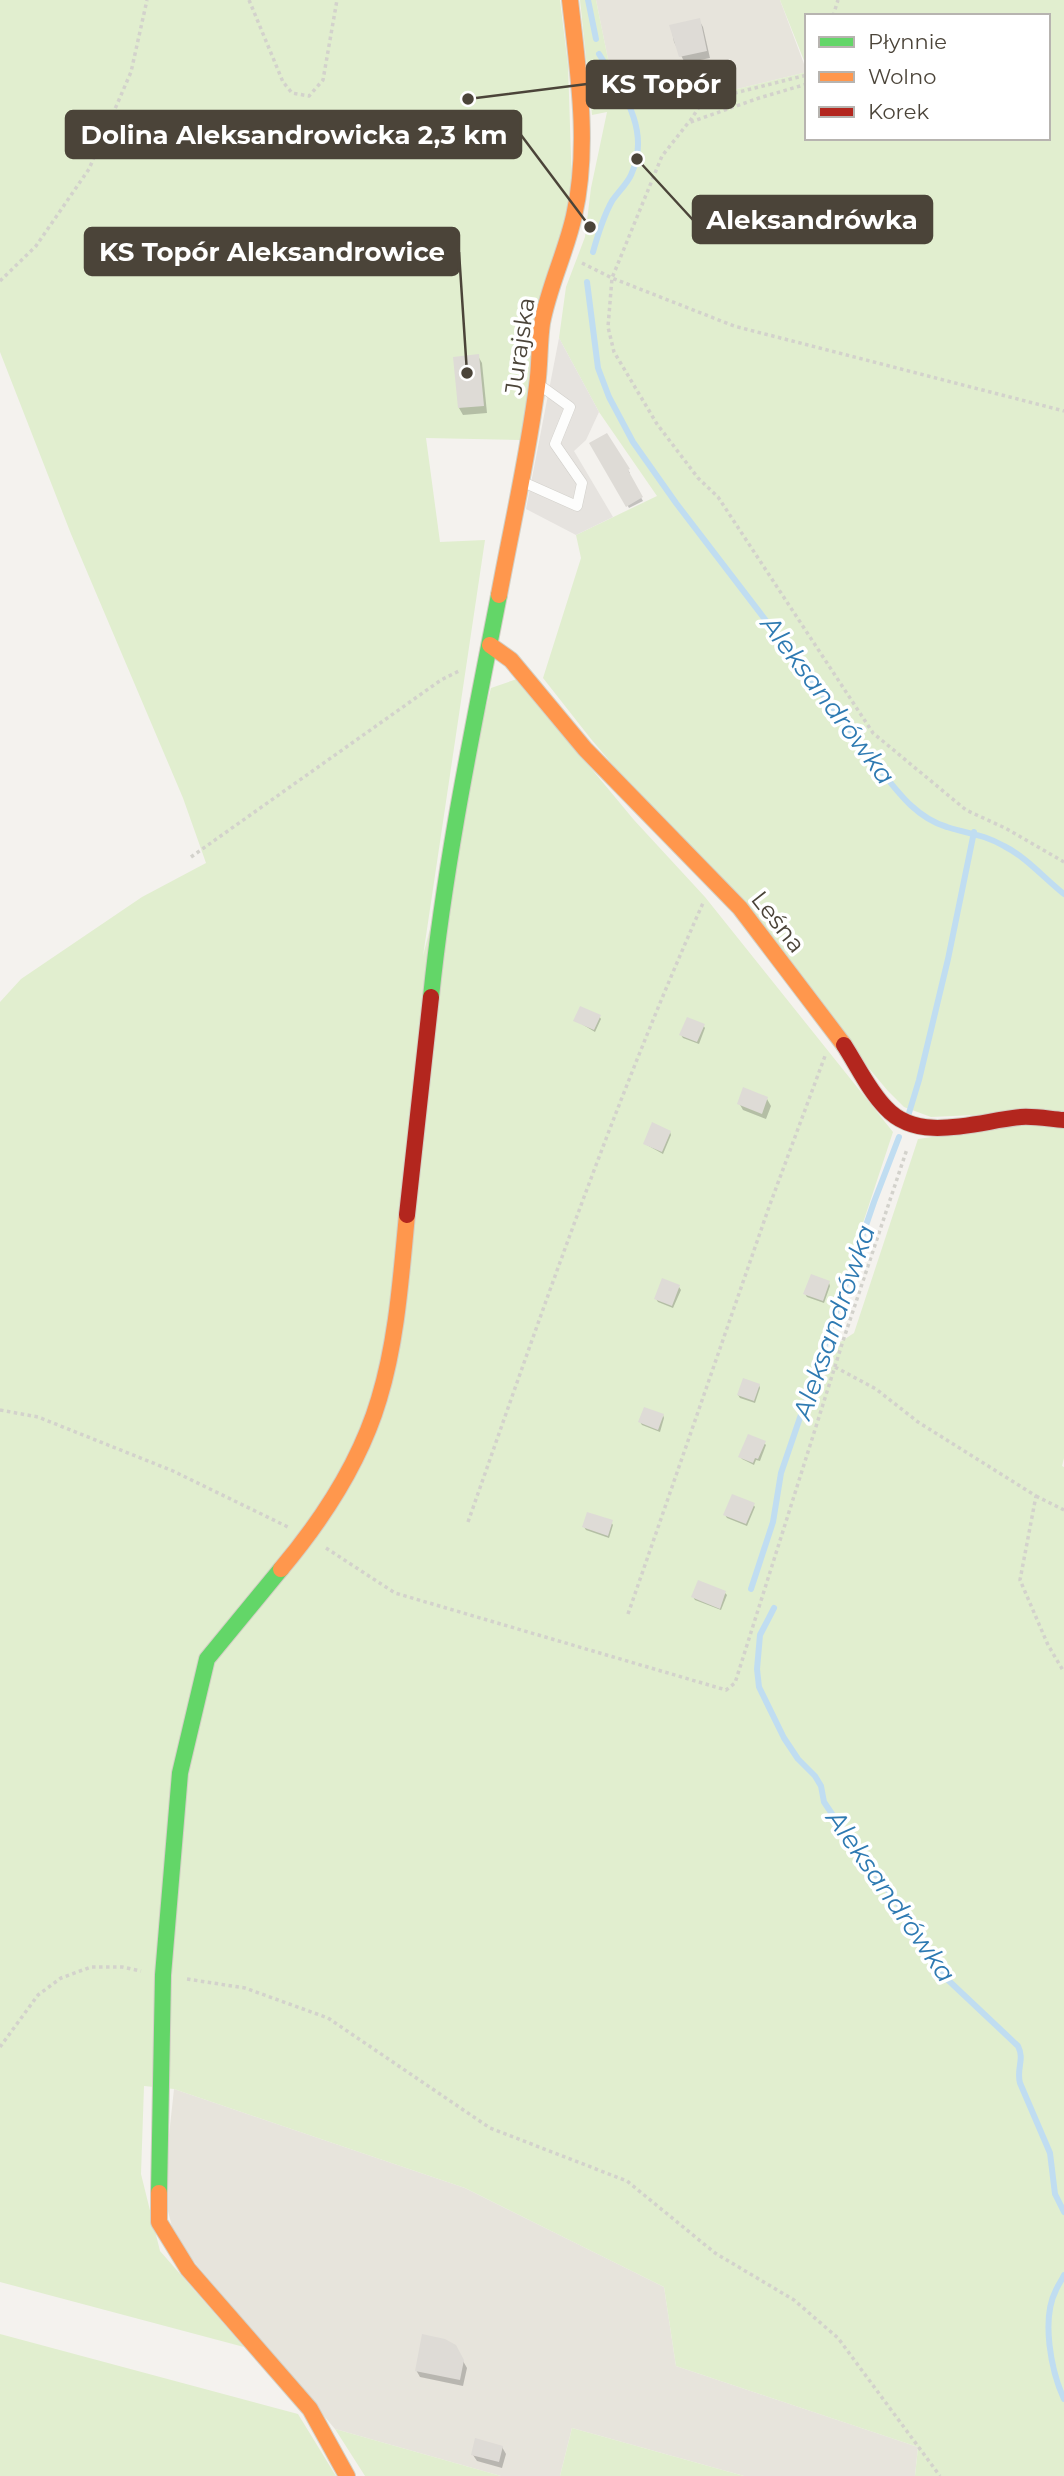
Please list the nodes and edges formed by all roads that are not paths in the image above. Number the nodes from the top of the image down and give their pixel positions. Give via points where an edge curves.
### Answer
1 (570, 0) edge
2 (538, 383) junction
3 (520, 481) junction
4 (489, 651) junction
5 (1064, 1119) edge
6 (347, 2476) edge

1 - 2 street, Jurajska via 581,92 578,202 545,307
2 - 3 street, Jurajska
2 - 3 lane via 569,407 555,444 582,483 577,506
3 - 4 street, Jurajska
4 - 5 street, Leśna via 511,660 586,749 740,908 835,1031 885,1108 902,1122 932,1129 1024,1117
4 - 6 street, Jurajska via 436,947 396,1321 379,1400 327,1511 206,1659 180,1773 163,1975 159,2222 188,2269 310,2409

